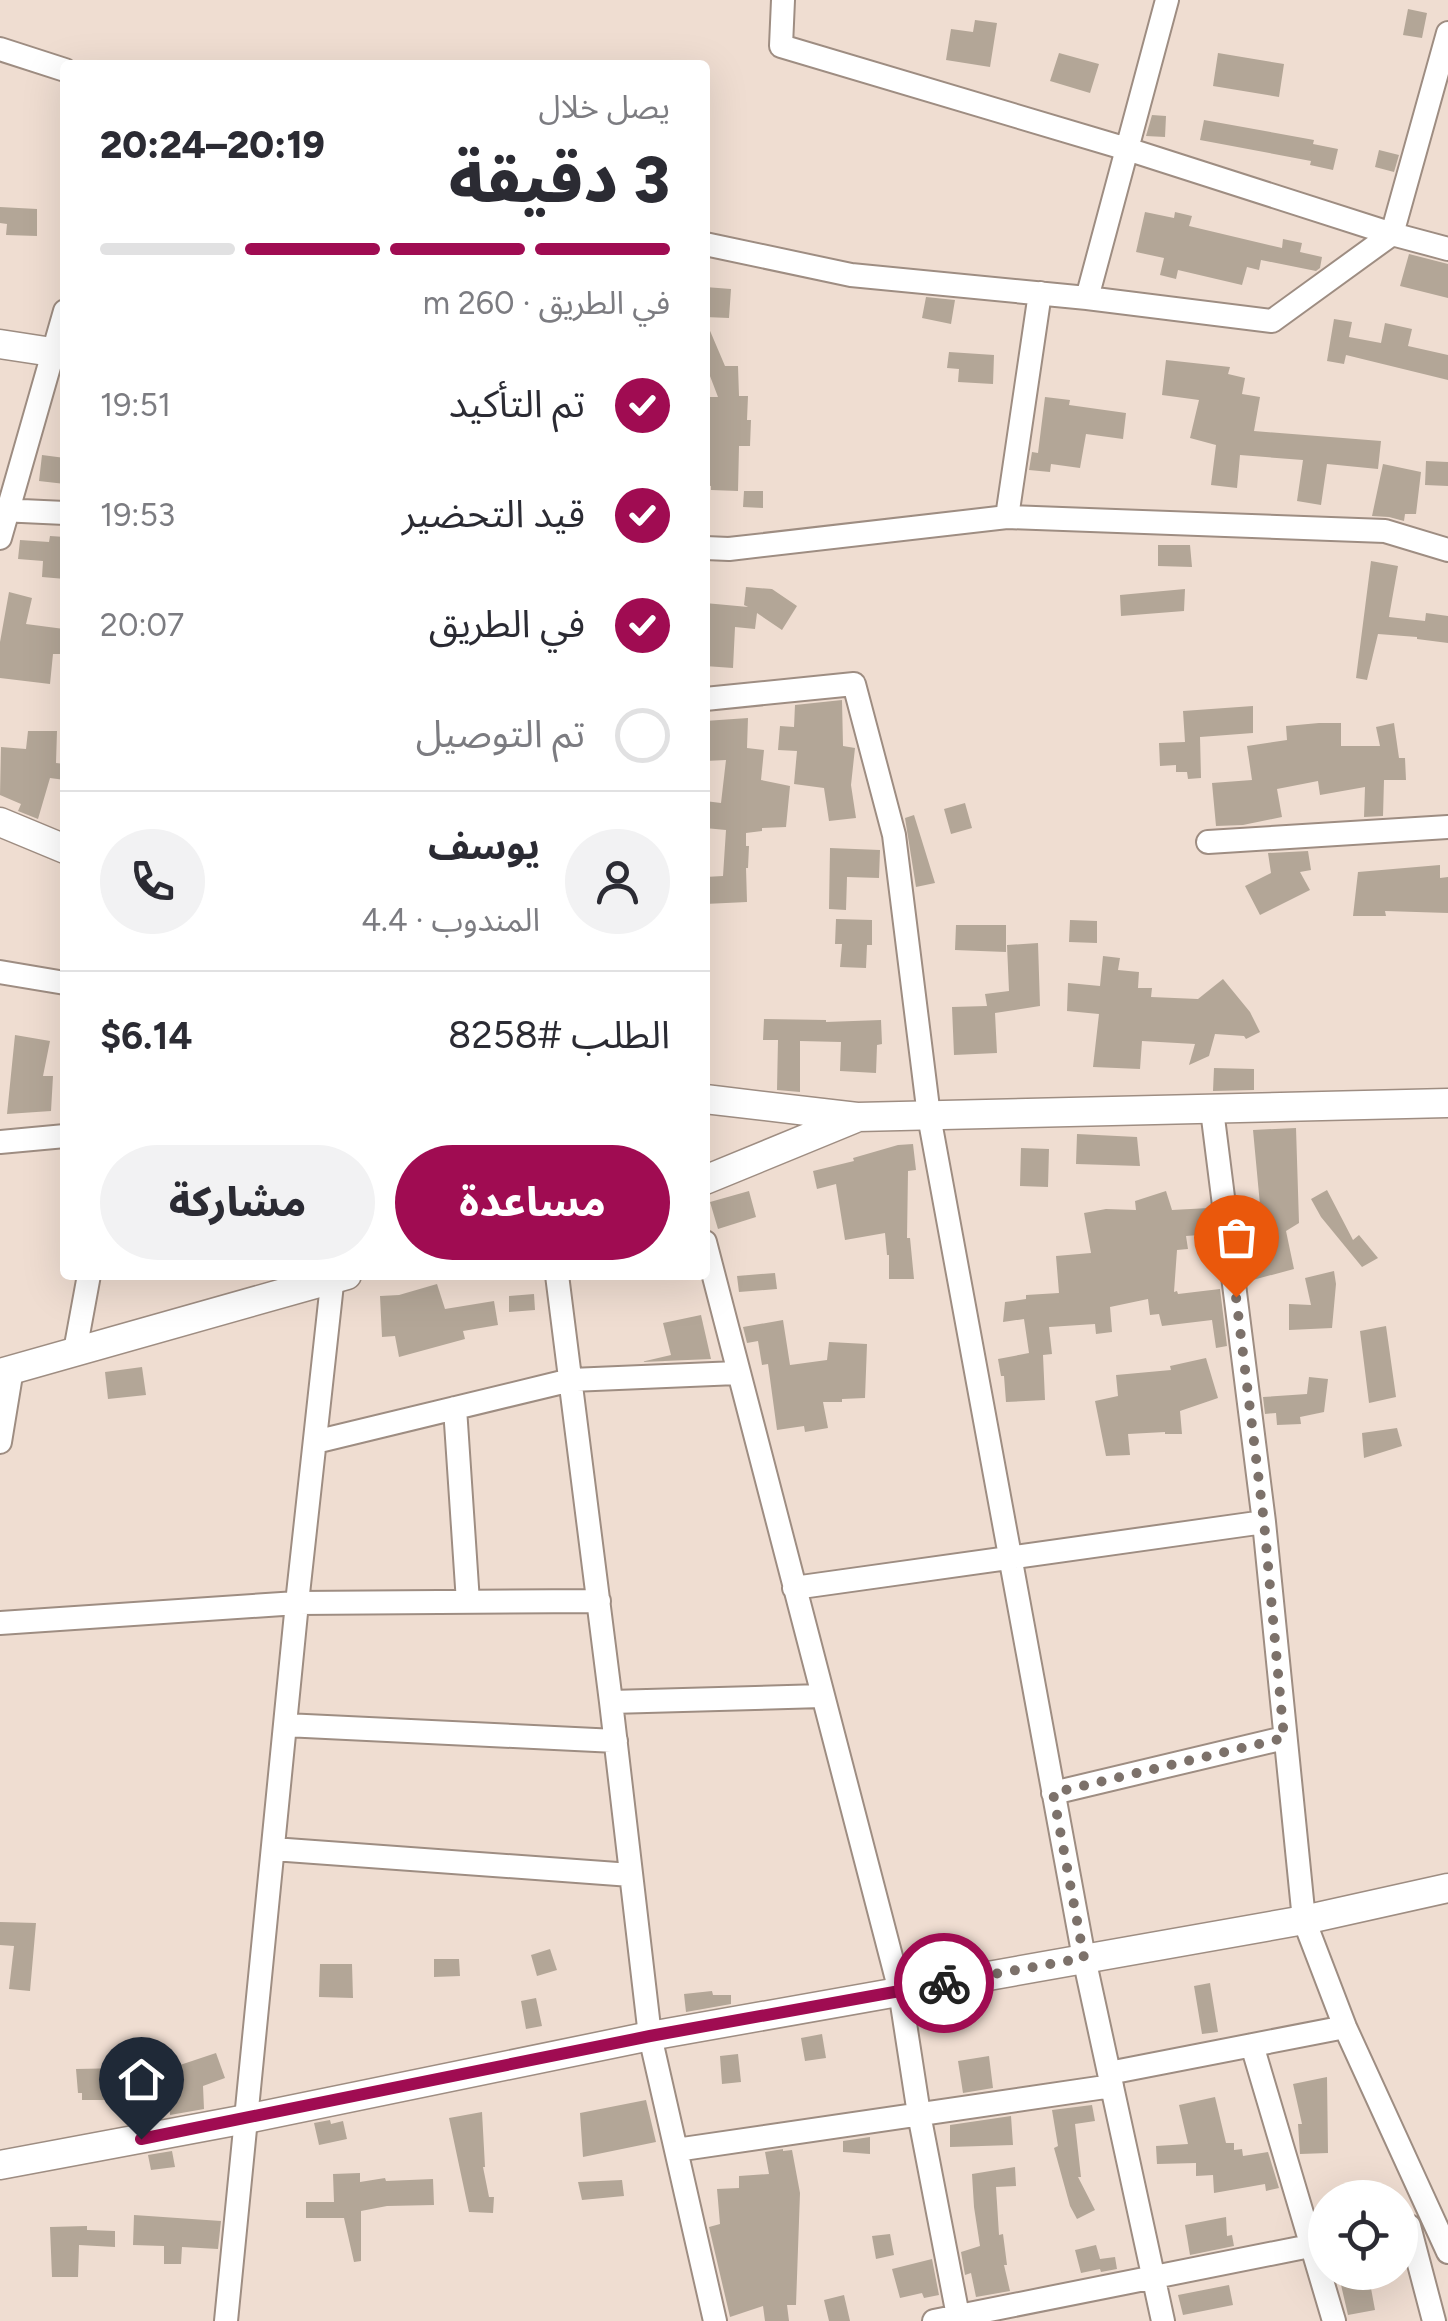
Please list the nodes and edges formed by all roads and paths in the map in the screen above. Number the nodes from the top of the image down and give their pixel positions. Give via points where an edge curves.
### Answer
1 (783, 0) edge
2 (1167, 0) edge
3 (1448, 34) edge
4 (0, 49) edge
5 (60, 68) edge
6 (1127, 149) junction
7 (1392, 234) junction
8 (710, 245) edge
9 (1448, 250) edge
10 (1040, 294) junction
11 (1087, 298) junction
12 (0, 344) edge
13 (59, 353) edge
14 (4, 510) edge
15 (60, 514) edge
16 (1008, 517) junction
17 (0, 538) edge
18 (710, 548) edge
19 (1448, 550) edge
20 (710, 699) edge
21 (0, 822) edge
22 (1448, 827) edge
23 (1208, 842) dead end
24 (60, 847) edge
25 (0, 972) edge
26 (60, 982) edge
27 (710, 1099) edge
28 (1448, 1103) edge
29 (1212, 1110) junction
30 (928, 1116) junction
31 (857, 1117) junction
32 (60, 1136) edge
33 (0, 1142) edge
34 (710, 1178) edge
35 (710, 1262) edge
36 (88, 1280) edge
37 (323, 1280) edge
38 (336, 1280) edge
39 (558, 1280) edge
40 (76, 1351) junction
41 (6, 1371) edge
42 (738, 1373) junction
43 (571, 1380) junction
44 (456, 1408) junction
45 (0, 1442) edge
46 (314, 1442) junction
47 (1264, 1522) junction
48 (1010, 1556) junction
49 (794, 1588) junction
50 (468, 1602) junction
51 (599, 1602) junction
52 (297, 1603) junction
53 (0, 1622) edge
54 (822, 1696) junction
55 (611, 1702) junction
56 (285, 1726) junction
57 (1284, 1738) junction
58 (616, 1741) junction
59 (1053, 1793) junction
60 (272, 1849) junction
61 (631, 1876) junction
62 (1448, 1888) edge
63 (1304, 1920) junction
64 (1084, 1958) junction
65 (900, 1992) junction
66 (1344, 2028) junction
67 (650, 2036) junction
68 (1252, 2045) junction
69 (1110, 2080) junction
70 (919, 2114) junction
71 (246, 2119) junction
72 (676, 2150) junction
73 (0, 2166) edge
74 (1308, 2211) edge
75 (1434, 2222) junction
76 (1418, 2225) edge
77 (1308, 2246) edge
78 (1448, 2252) edge
79 (1418, 2271) edge
80 (1153, 2276) junction
81 (1328, 2290) edge
82 (958, 2319) edge
83 (226, 2321) edge
84 (715, 2321) edge
85 (934, 2321) edge
86 (1163, 2321) edge
87 (1334, 2321) edge
88 (1434, 2321) edge

1 - 6 street via 781,46
2 - 6 street
3 - 7 street
4 - 5 street
6 - 7 street
6 - 11 street
7 - 9 street
7 - 11 street via 1272,321
8 - 10 street via 851,275
10 - 11 street
10 - 16 street
12 - 13 street
13 - 14 street
14 - 15 street
14 - 17 street
16 - 18 street
16 - 19 street via 1385,530
20 - 30 street via 854,684 894,834
21 - 24 street
22 - 23 street
25 - 26 street
27 - 31 street
28 - 29 street
29 - 30 street
29 - 47 street
30 - 31 street
30 - 48 street
31 - 34 street
32 - 33 street
35 - 42 street
36 - 40 street
37 - 40 street
38 - 46 street
39 - 43 street
40 - 41 street
41 - 45 street
42 - 43 street
42 - 49 street
43 - 44 street
43 - 51 street
44 - 46 street
44 - 50 street
46 - 52 street
47 - 48 street
47 - 57 street
48 - 49 street
48 - 59 street
49 - 54 street
50 - 51 street
50 - 52 street
51 - 55 street
52 - 53 street
52 - 56 street
54 - 55 street
54 - 65 street
55 - 58 street
56 - 58 street
56 - 60 street
57 - 59 street
57 - 63 street
58 - 61 street
59 - 64 street
60 - 61 street
60 - 71 street
61 - 67 street
62 - 63 street
63 - 64 street
63 - 66 street
64 - 65 street
64 - 69 street
65 - 67 street
65 - 70 street
66 - 68 street
66 - 75 street
67 - 71 street
67 - 72 street
68 - 69 street
68 - 74 street
69 - 70 street
69 - 80 street
70 - 72 street
70 - 82 street
71 - 73 street
71 - 83 street
72 - 84 street
75 - 76 street
75 - 78 street
77 - 80 street
79 - 88 street
80 - 82 street
80 - 86 street
81 - 87 street
82 - 85 street

